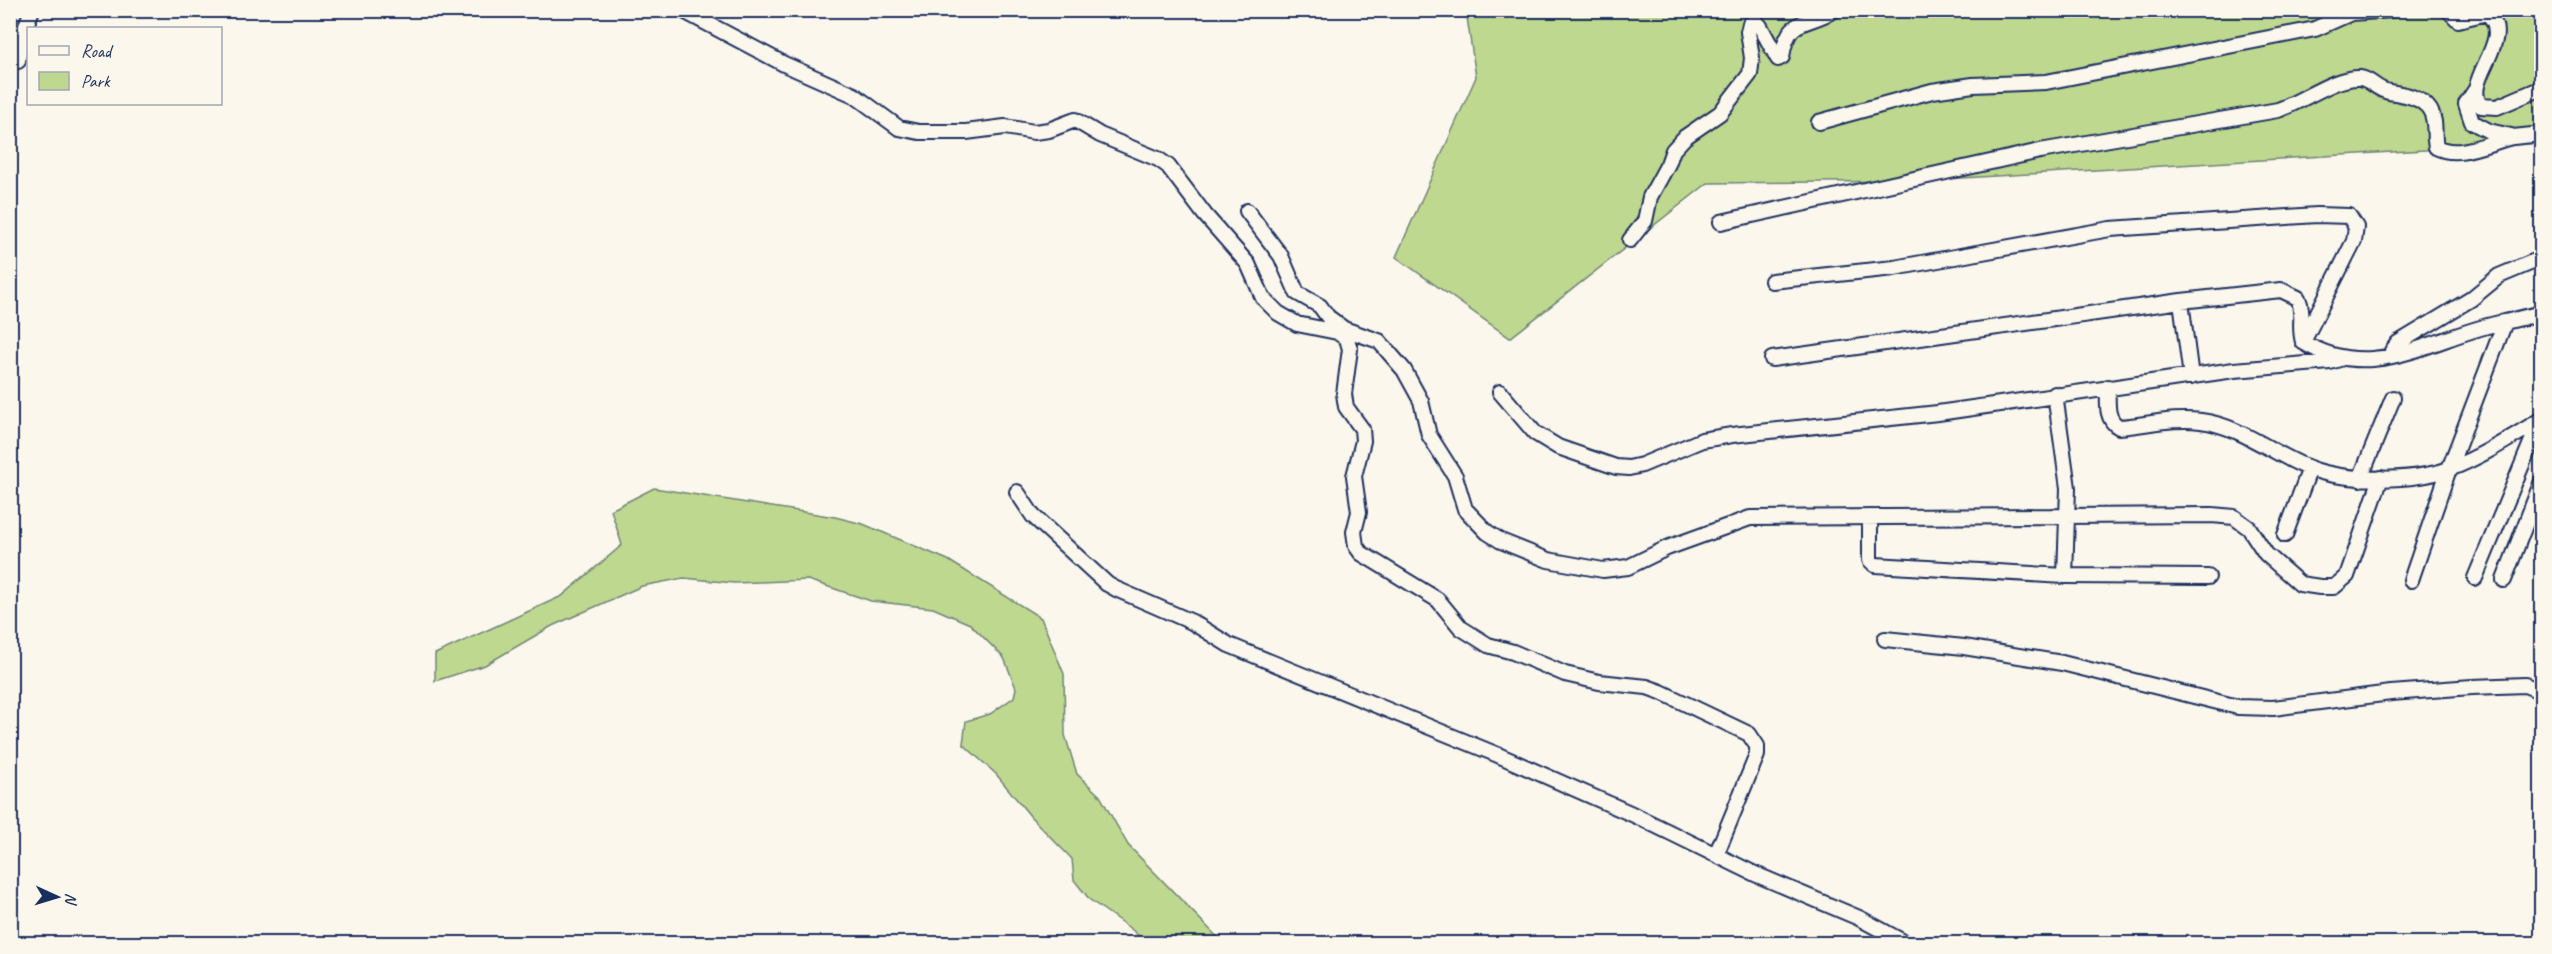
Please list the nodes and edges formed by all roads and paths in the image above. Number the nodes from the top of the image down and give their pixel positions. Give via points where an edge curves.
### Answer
1 (32, 10) edge
2 (682, 10) edge
3 (1834, 10) edge
4 (2393, 10) edge
5 (2448, 10) edge
6 (18, 61) dead end
7 (2541, 88) edge
8 (2476, 89) junction
9 (1819, 122) dead end
10 (2541, 134) edge
11 (2513, 137) junction
12 (1247, 211) dead end
13 (1721, 222) dead end
14 (1630, 240) dead end
15 (2541, 258) edge
16 (1772, 281) dead end
17 (2181, 301) junction
18 (2541, 314) edge
19 (2505, 322) junction
20 (1345, 334) junction
21 (2303, 342) junction
22 (2392, 356) junction
23 (2343, 358) junction
24 (1772, 359) dead end
25 (2191, 377) junction
26 (2108, 387) junction
27 (1500, 392) dead end
28 (2055, 394) junction
29 (2393, 398) dead end
30 (2541, 419) edge
31 (2310, 468) junction
32 (2449, 469) junction
33 (2381, 478) junction
34 (2360, 479) junction
35 (2541, 481) edge
36 (1017, 492) dead end
37 (1870, 517) junction
38 (2067, 518) junction
39 (2285, 535) dead end
40 (2065, 576) junction
41 (2208, 577) dead end
42 (2475, 578) dead end
43 (2411, 580) dead end
44 (2504, 580) dead end
45 (1885, 639) dead end
46 (2541, 692) edge
47 (1716, 855) junction
48 (1907, 944) edge

1 - 6 street via 21,36
2 - 20 street via 784,64 854,95 899,128 966,132 1005,127 1034,132 1075,120 1158,159 1168,166 1248,264 1263,298 1278,313 1297,324
3 - 14 street via 1796,24 1778,59 1760,26 1756,22 1750,24 1750,75 1720,112 1673,150 1650,197 1645,220
4 - 9 street via 2351,13 2315,29 2046,82 1932,91
5 - 8 street via 2458,20 2487,13 2493,22 2493,48
7 - 8 street via 2497,107 2481,106
8 - 11 street via 2466,104 2472,122
10 - 11 street
11 - 13 street via 2469,149 2444,151 2436,147 2434,117 2424,103 2404,94 2380,91 2368,80 2350,79 2278,110 2040,151
12 - 20 street via 1281,256 1297,293 1320,306
15 - 22 street via 2499,276 2471,299 2398,343
16 - 21 street via 1894,268 2110,229 2349,216 2356,226 2354,240
17 - 21 street via 2281,290 2298,298 2303,310
17 - 24 street
17 - 25 street
18 - 19 street
19 - 22 street
19 - 32 street
20 - 37 street via 1371,336 1386,347 1421,401 1429,435 1455,476 1465,509 1487,532 1519,550 1573,566 1603,570 1628,567 1667,548 1750,518
20 - 47 street via 1350,349 1346,407 1362,429 1363,441 1354,476 1359,512 1354,532 1356,546 1361,553 1438,600 1461,628 1488,645 1565,674 1654,690 1749,734 1757,746 1757,755
21 - 23 street via 2326,355
22 - 23 street
23 - 25 street
25 - 26 street
26 - 28 street
26 - 31 street via 2109,417 2119,427 2181,419 2212,423
27 - 28 street via 1535,433 1550,442 1585,457 1629,468 1702,440 1938,413
28 - 38 street via 2068,488
29 - 34 street
30 - 32 street
30 - 42 street
31 - 34 street
31 - 39 street
32 - 33 street
32 - 43 street
33 - 34 street
33 - 38 street via 2347,576 2334,587 2300,584 2266,554 2249,528 2235,517
35 - 44 street
36 - 47 street via 1034,516 1116,590 1192,622 1229,645 1498,755
37 - 38 street
37 - 40 street via 1870,560 1875,564
38 - 40 street
40 - 41 street
45 - 46 street via 2062,663 2238,707 2273,708 2472,687 2525,685
47 - 48 street via 1859,918

